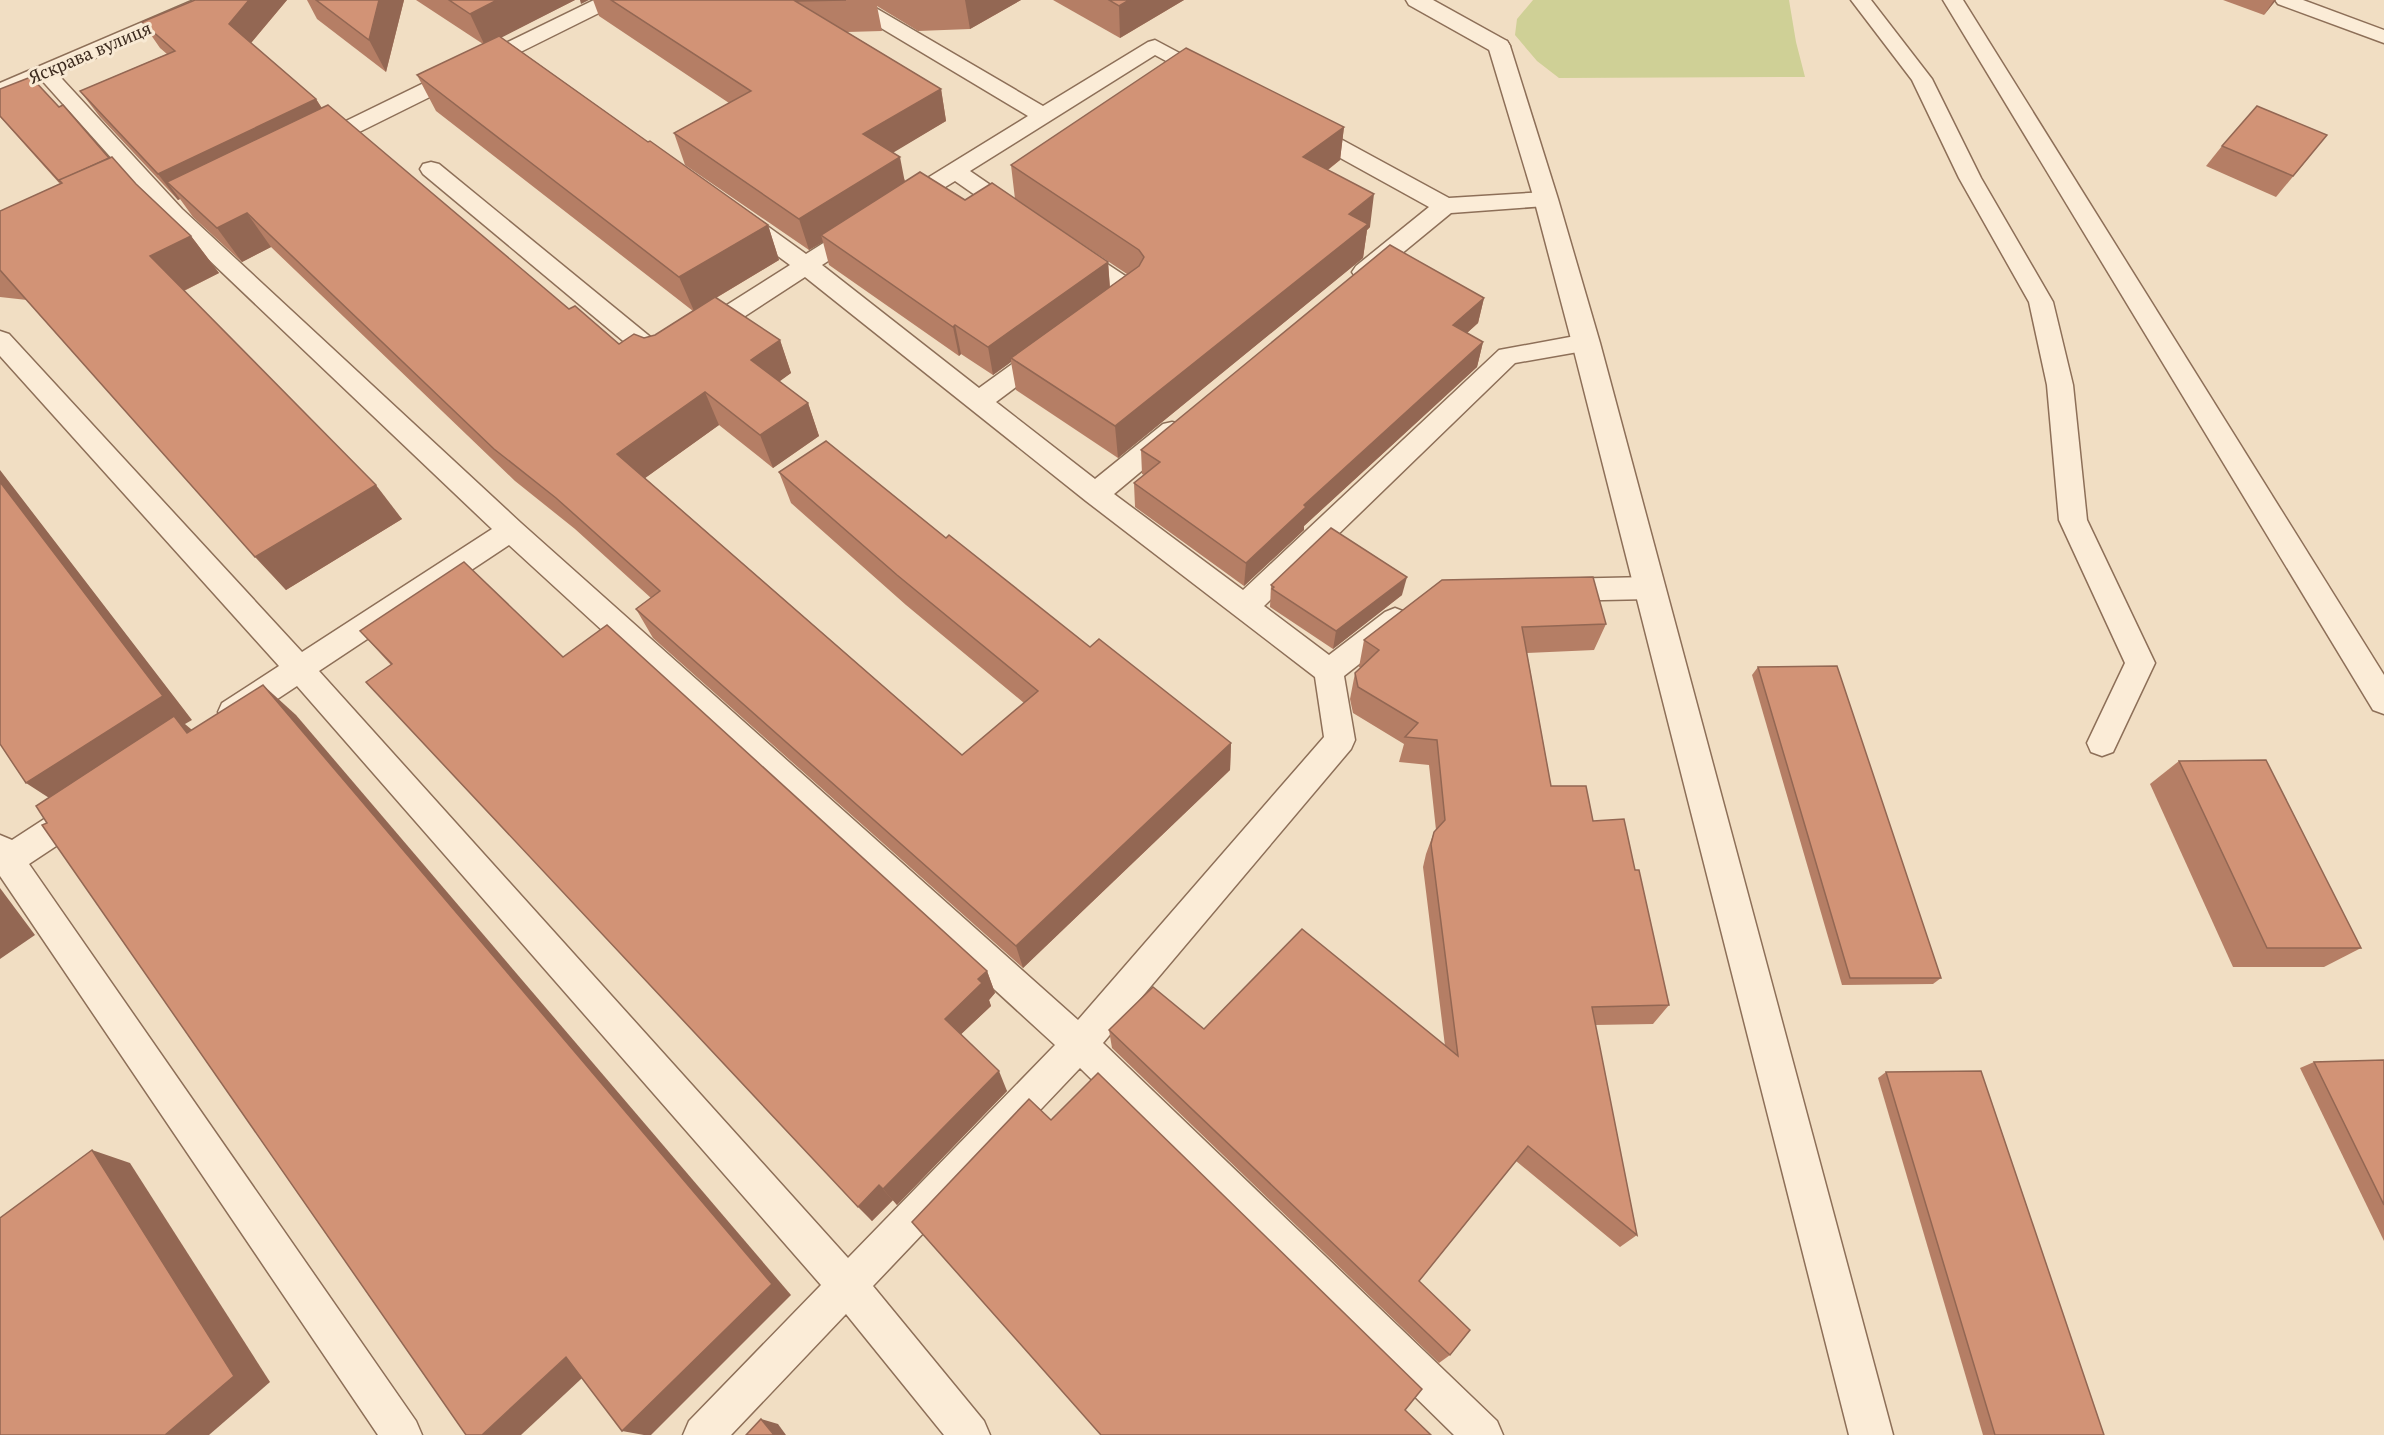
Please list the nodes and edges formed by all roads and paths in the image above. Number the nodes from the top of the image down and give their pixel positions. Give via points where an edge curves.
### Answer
1 (213, 0) edge
2 (610, 0) edge
3 (848, 0) edge
4 (1417, 0) edge
5 (1861, 0) edge
6 (1953, 0) edge
7 (2285, 0) edge
8 (2384, 37) edge
9 (508, 51) junction
10 (527, 65) edge
11 (45, 72) junction
12 (1228, 86) edge
13 (0, 92) edge
14 (1042, 115) junction
15 (1290, 120) edge
16 (303, 151) edge
17 (430, 169) dead end
18 (954, 171) junction
19 (1546, 199) junction
20 (719, 203) edge
21 (1445, 206) junction
22 (1032, 224) edge
23 (1052, 237) edge
24 (806, 265) junction
25 (1344, 289) edge
26 (1092, 319) edge
27 (1064, 339) edge
28 (0, 340) edge
29 (1586, 343) junction
30 (978, 402) junction
31 (1187, 418) edge
32 (1095, 494) junction
33 (511, 530) junction
34 (1650, 588) junction
35 (1533, 591) edge
36 (1419, 601) edge
37 (1244, 607) junction
38 (299, 668) junction
39 (1329, 671) junction
40 (2384, 701) edge
41 (212, 726) edge
42 (2102, 742) dead end
43 (105, 796) edge
44 (4, 855) edge
45 (1080, 1044) junction
46 (847, 1285) junction
47 (402, 1435) edge
48 (703, 1435) edge
49 (970, 1435) edge
50 (1483, 1435) edge
51 (1871, 1435) edge

1 - 11 street, Яскрава вулиця
2 - 9 lane
3 - 14 lane
4 - 19 street via 1499,46
5 - 42 lane via 1922,79 1970,177 2041,302 2060,385 2073,520 2140,663
6 - 40 lane
7 - 8 lane
9 - 10 lane
9 - 16 lane
11 - 13 street, Яскрава вулиця
11 - 33 lane via 133,186 185,208
12 - 14 lane via 1155,46
14 - 18 lane
15 - 21 lane
17 - 24 lane via 660,360
18 - 22 lane
18 - 24 lane
19 - 21 lane
19 - 29 street
20 - 24 lane
21 - 25 lane
23 - 26 lane via 1131,291
24 - 30 lane
27 - 30 lane
28 - 38 lane
29 - 34 street
29 - 37 lane via 1508,356
30 - 32 lane
31 - 32 lane
32 - 37 lane
33 - 38 lane
33 - 45 lane
34 - 35 lane
34 - 51 street
36 - 39 lane
37 - 39 lane
38 - 41 lane
38 - 46 lane
39 - 45 lane via 1340,740
43 - 44 lane
44 - 47 lane
45 - 46 lane
45 - 50 lane
46 - 48 lane
46 - 49 lane

